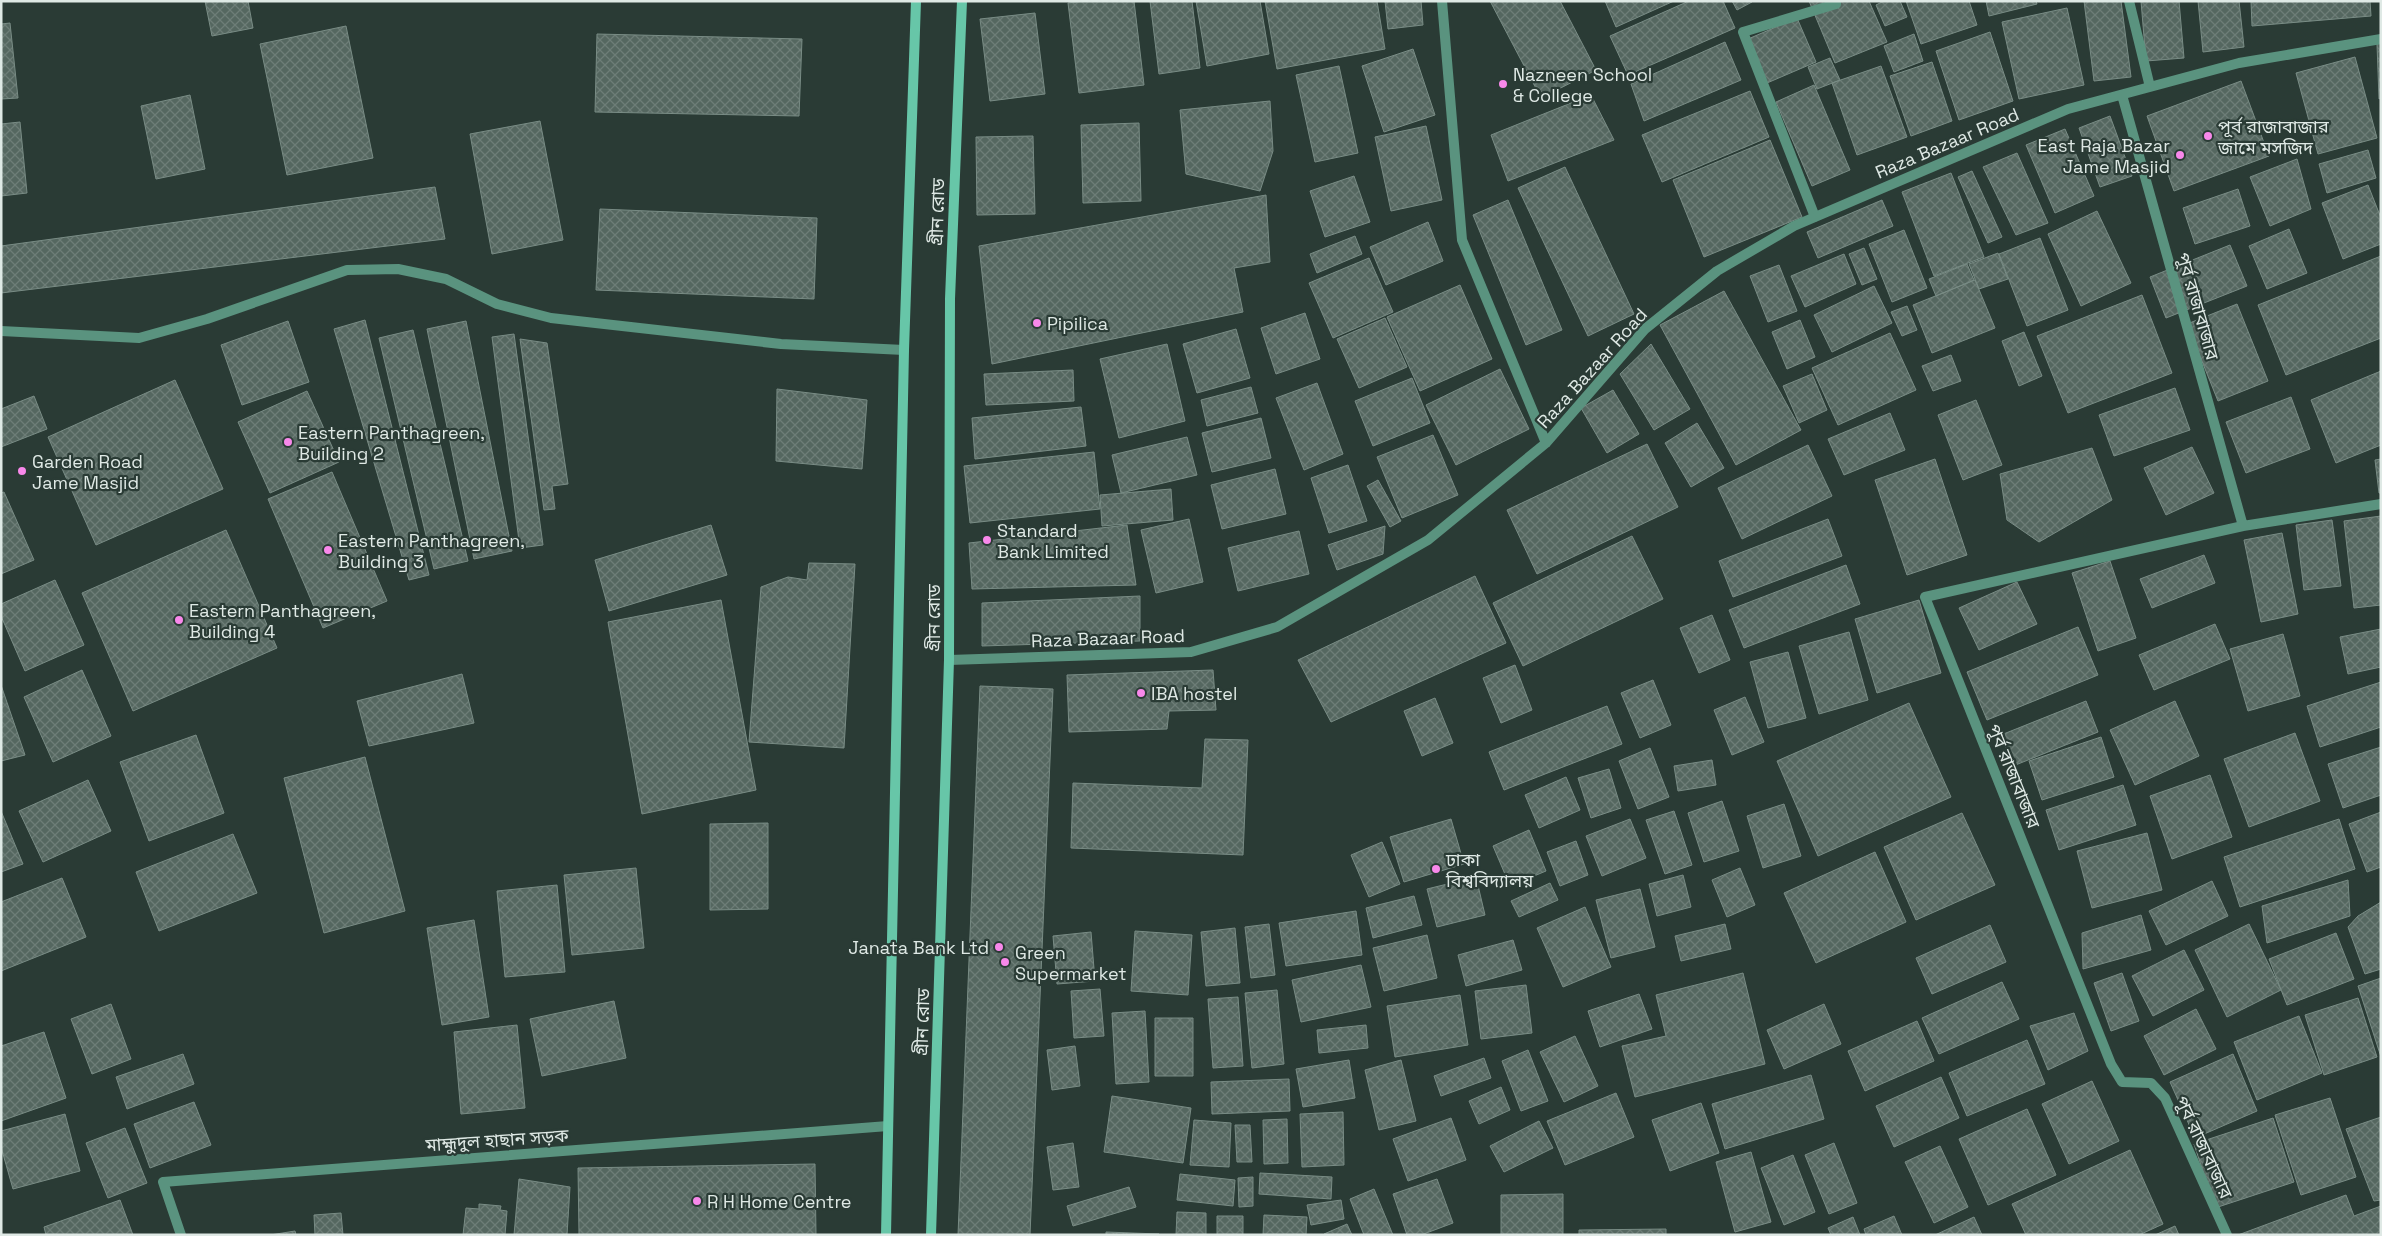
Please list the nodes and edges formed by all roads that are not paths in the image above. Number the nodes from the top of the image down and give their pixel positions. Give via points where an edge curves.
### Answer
1 (916, 1) edge
2 (962, 1) edge
3 (1442, 1) edge
4 (1836, 1) edge
5 (2129, 1) edge
6 (2381, 39) edge
7 (2150, 87) junction
8 (2122, 95) junction
9 (1815, 217) junction
10 (1, 331) edge
11 (904, 350) junction
12 (1546, 444) junction
13 (2381, 504) edge
14 (2243, 526) junction
15 (949, 660) junction
16 (888, 1126) junction
17 (181, 1235) edge
18 (886, 1235) edge
19 (930, 1235) edge
20 (2227, 1235) edge

1 - 11 main road, গ্রীন রোড
2 - 15 main road, গ্রীন রোড via 950,299
3 - 12 street via 1462,240
4 - 9 street via 1836,4 1743,32
5 - 7 street
6 - 7 street, Raza Bazaar Road via 2239,63
7 - 8 street, Raza Bazaar Road
8 - 9 street, Raza Bazaar Road via 2068,109
8 - 14 street, পূর্ব রাজাবাজার
9 - 12 street, Raza Bazaar Road via 1717,270 1652,324
10 - 11 street via 139,338 207,319 347,270 398,269 446,279 497,304 551,318 781,344
11 - 16 main road, গ্রীন রোড
12 - 15 street, Raza Bazaar Road via 1428,540 1278,627 1192,652
13 - 14 street, পূর্ব রাজাবাজার
14 - 20 street, পূর্ব রাজাবাজার via 1925,597 2111,1064 2122,1082 2151,1083 2165,1098
15 - 19 main road, গ্রীন রোড
16 - 17 street, মাহ্মুদুল হাছান সড়ক via 163,1182
16 - 18 main road, গ্রীন রোড

